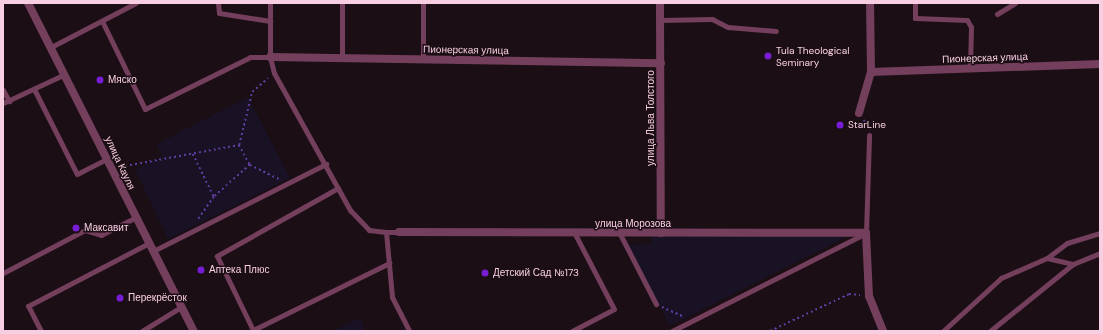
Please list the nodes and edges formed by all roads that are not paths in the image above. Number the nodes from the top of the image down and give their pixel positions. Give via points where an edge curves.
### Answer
1 (28, 3) edge
2 (136, 3) edge
3 (218, 3) edge
4 (270, 3) edge
5 (342, 3) edge
6 (423, 3) edge
7 (660, 3) edge
8 (870, 3) edge
9 (915, 3) edge
10 (1015, 3) edge
11 (997, 14) dead end
12 (660, 20) junction
13 (102, 21) junction
14 (270, 21) junction
15 (776, 31) dead end
16 (52, 47) junction
17 (270, 57) junction
18 (342, 58) junction
19 (423, 60) junction
20 (661, 63) junction
21 (1100, 64) edge
22 (970, 68) junction
23 (871, 72) junction
24 (65, 74) junction
25 (34, 89) junction
26 (3, 90) edge
27 (9, 101) junction
28 (3, 103) edge
29 (859, 113) dead end
30 (869, 132) road end
31 (108, 158) junction
32 (326, 164) junction
33 (338, 188) junction
34 (135, 218) junction
35 (386, 232) junction
36 (400, 232) joint
37 (661, 233) junction
38 (866, 233) junction
39 (1100, 233) edge
40 (575, 234) junction
41 (620, 234) junction
42 (149, 243) junction
43 (153, 251) junction
44 (1100, 253) edge
45 (1047, 258) junction
46 (389, 263) junction
47 (1073, 264) junction
48 (3, 273) edge
49 (656, 304) road end
50 (181, 307) junction
51 (41, 331) edge
52 (142, 331) edge
53 (194, 331) edge
54 (409, 331) edge
55 (572, 331) edge
56 (672, 331) edge
57 (883, 331) edge
58 (943, 331) edge
59 (990, 331) edge

1 - 16 street, улица Кауля
2 - 13 lane
3 - 14 lane via 219,13
4 - 14 lane
5 - 18 lane
6 - 19 lane
7 - 12 street, улица Льва Толстого
8 - 23 street
9 - 22 lane via 915,18 967,20 971,27
10 - 11 lane
12 - 15 lane via 712,19 728,27
12 - 20 street, улица Льва Толстого
13 - 16 lane
13 - 17 lane via 145,109 250,57
14 - 17 lane
16 - 24 street, улица Кауля
17 - 18 street, Пионерская улица
17 - 32 lane via 274,73
18 - 19 street, Пионерская улица
19 - 20 street, Пионерская улица
20 - 37 street, улица Льва Толстого
21 - 22 street, Пионерская улица
22 - 23 street, Пионерская улица
23 - 29 street
24 - 25 lane
24 - 31 street, улица Кауля
25 - 27 lane
25 - 31 lane via 77,174
26 - 27 lane
27 - 28 lane
30 - 38 lane
31 - 34 street, улица Кауля
32 - 33 lane
32 - 43 lane
33 - 35 lane via 350,210 369,230
33 - 46 lane via 216,256 253,330
34 - 42 street, улица Кауля
34 - 48 lane via 101,235 85,230
35 - 36 lane
35 - 46 lane
36 - 40 street, улица Морозова
37 - 38 street, улица Морозова
37 - 41 street, улица Морозова
38 - 56 lane
38 - 57 street via 868,296
39 - 45 lane via 1067,243
40 - 41 street, улица Морозова
40 - 55 lane via 614,309
41 - 49 lane
42 - 43 street, улица Кауля
42 - 51 lane via 28,306
43 - 50 street, улица Кауля
44 - 47 lane
45 - 47 lane
45 - 58 lane via 1001,278
46 - 54 lane via 392,297
47 - 59 lane
50 - 52 lane
50 - 53 street, улица Кауля

